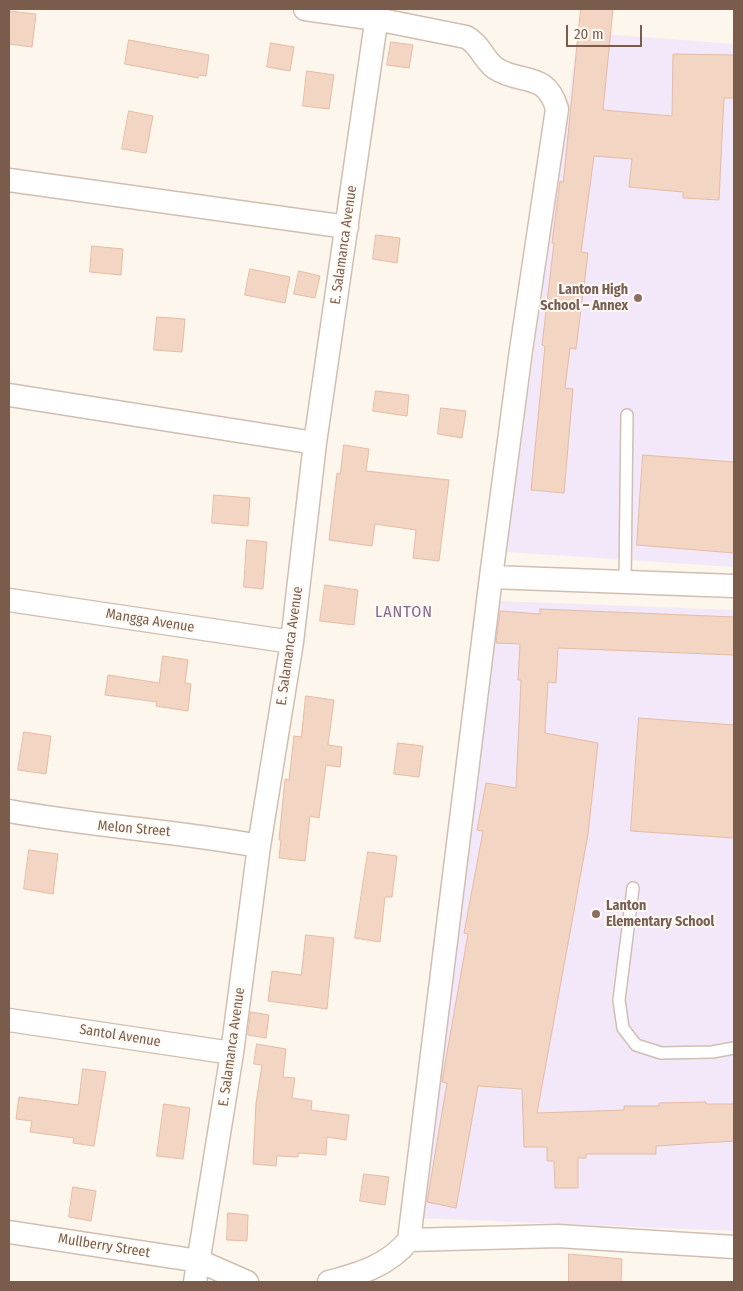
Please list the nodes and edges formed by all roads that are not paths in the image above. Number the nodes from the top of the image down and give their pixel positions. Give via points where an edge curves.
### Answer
1 (305, 9) edge
2 (377, 14) edge
3 (9, 180) edge
4 (347, 227) junction
5 (9, 395) edge
6 (627, 414) dead end
7 (315, 442) junction
8 (491, 577) junction
9 (625, 582) junction
10 (734, 586) edge
11 (9, 600) edge
12 (292, 642) junction
13 (9, 811) edge
14 (259, 846) junction
15 (633, 888) dead end
16 (9, 1020) edge
17 (734, 1048) edge
18 (232, 1053) junction
19 (9, 1232) edge
20 (408, 1240) junction
21 (734, 1247) edge
22 (197, 1272) edge
23 (247, 1282) edge
24 (329, 1282) edge

1 - 2 street
2 - 4 street, E. Salamanca Avenue
2 - 8 street via 466,37 478,45 494,67 548,89 557,109
3 - 4 street
4 - 7 street, E. Salamanca Avenue
5 - 7 street
6 - 9 lane
7 - 12 street, E. Salamanca Avenue
8 - 9 street
8 - 20 street
9 - 10 street
11 - 12 street, Mangga Avenue
12 - 14 street, E. Salamanca Avenue
13 - 14 street, Melon Street via 72,823 166,831
14 - 18 street, E. Salamanca Avenue
15 - 17 lane via 619,1000 623,1028 636,1045 661,1053
16 - 18 street, Santol Avenue
18 - 22 street, E. Salamanca Avenue
19 - 22 street, Mullberry Street
20 - 21 street via 558,1236
20 - 24 street via 398,1254 366,1272
22 - 23 street, Mullberry Street

